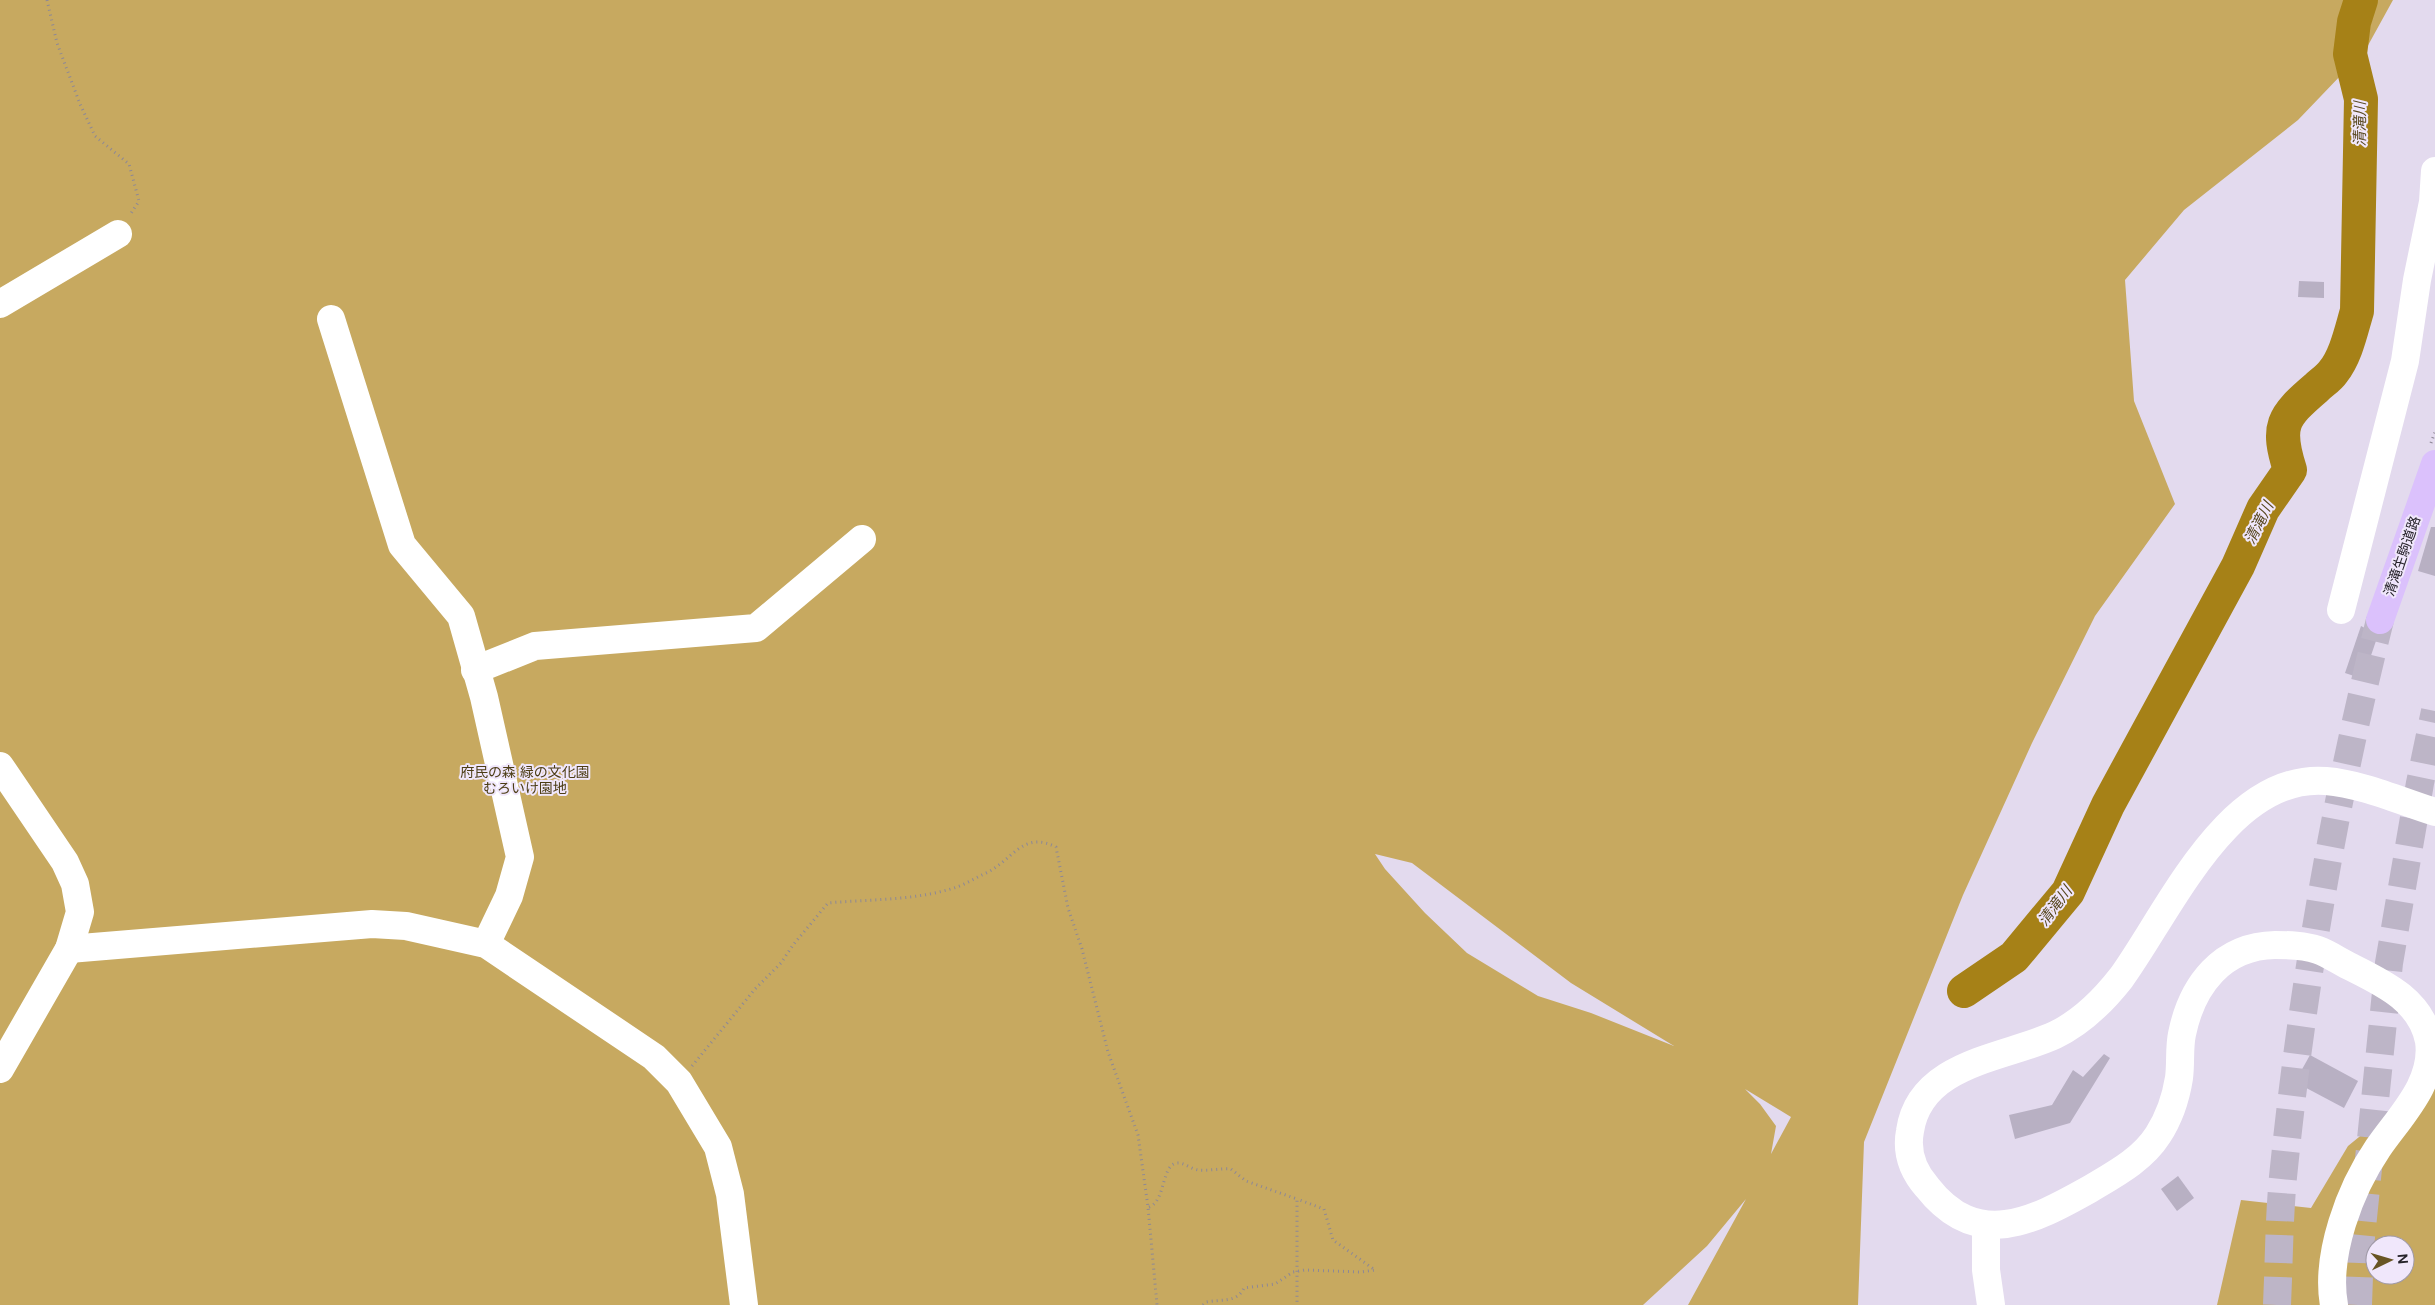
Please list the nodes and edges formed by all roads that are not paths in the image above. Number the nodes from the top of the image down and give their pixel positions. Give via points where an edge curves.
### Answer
1 (2435, 172) edge
2 (118, 234) road end
3 (0, 304) edge
4 (331, 319) dead end
5 (2435, 464) edge
6 (862, 539) dead end
7 (2341, 610) dead end
8 (2380, 620) tunnel mouth
9 (476, 670) junction
10 (0, 766) edge
11 (2435, 812) edge
12 (486, 944) junction
13 (69, 949) junction
14 (0, 1069) edge
15 (1986, 1225) junction
16 (744, 1305) edge
17 (1991, 1305) edge
18 (2334, 1305) edge

1 - 7 street via 2433,202 2405,361
2 - 3 street
4 - 9 street via 402,546 461,616
5 - 8 highway, 清滝生駒道路
6 - 9 street via 756,628 534,646
9 - 12 street via 520,857 509,896
10 - 13 street via 65,862 75,884 80,912
11 - 15 street via 2343,783 2319,780 2273,792 2233,818 2214,837 2140,952 2112,990 2084,1017 2055,1035 1969,1064 1951,1074 1926,1096 1911,1122 1908,1140 1911,1161 1925,1186 1946,1208
12 - 13 street via 406,926 372,924
12 - 16 street via 654,1056 680,1082 718,1147 730,1194
13 - 14 street
15 - 17 street via 1986,1270
15 - 18 street via 2008,1226 2050,1211 2121,1171 2144,1152 2157,1136 2174,1097 2179,1078 2182,1034 2190,1008 2212,970 2229,956 2264,946 2294,945 2316,949 2392,988 2409,1003 2424,1024 2430,1044 2423,1085 2376,1151 2357,1184 2343,1220 2333,1264 2331,1290

